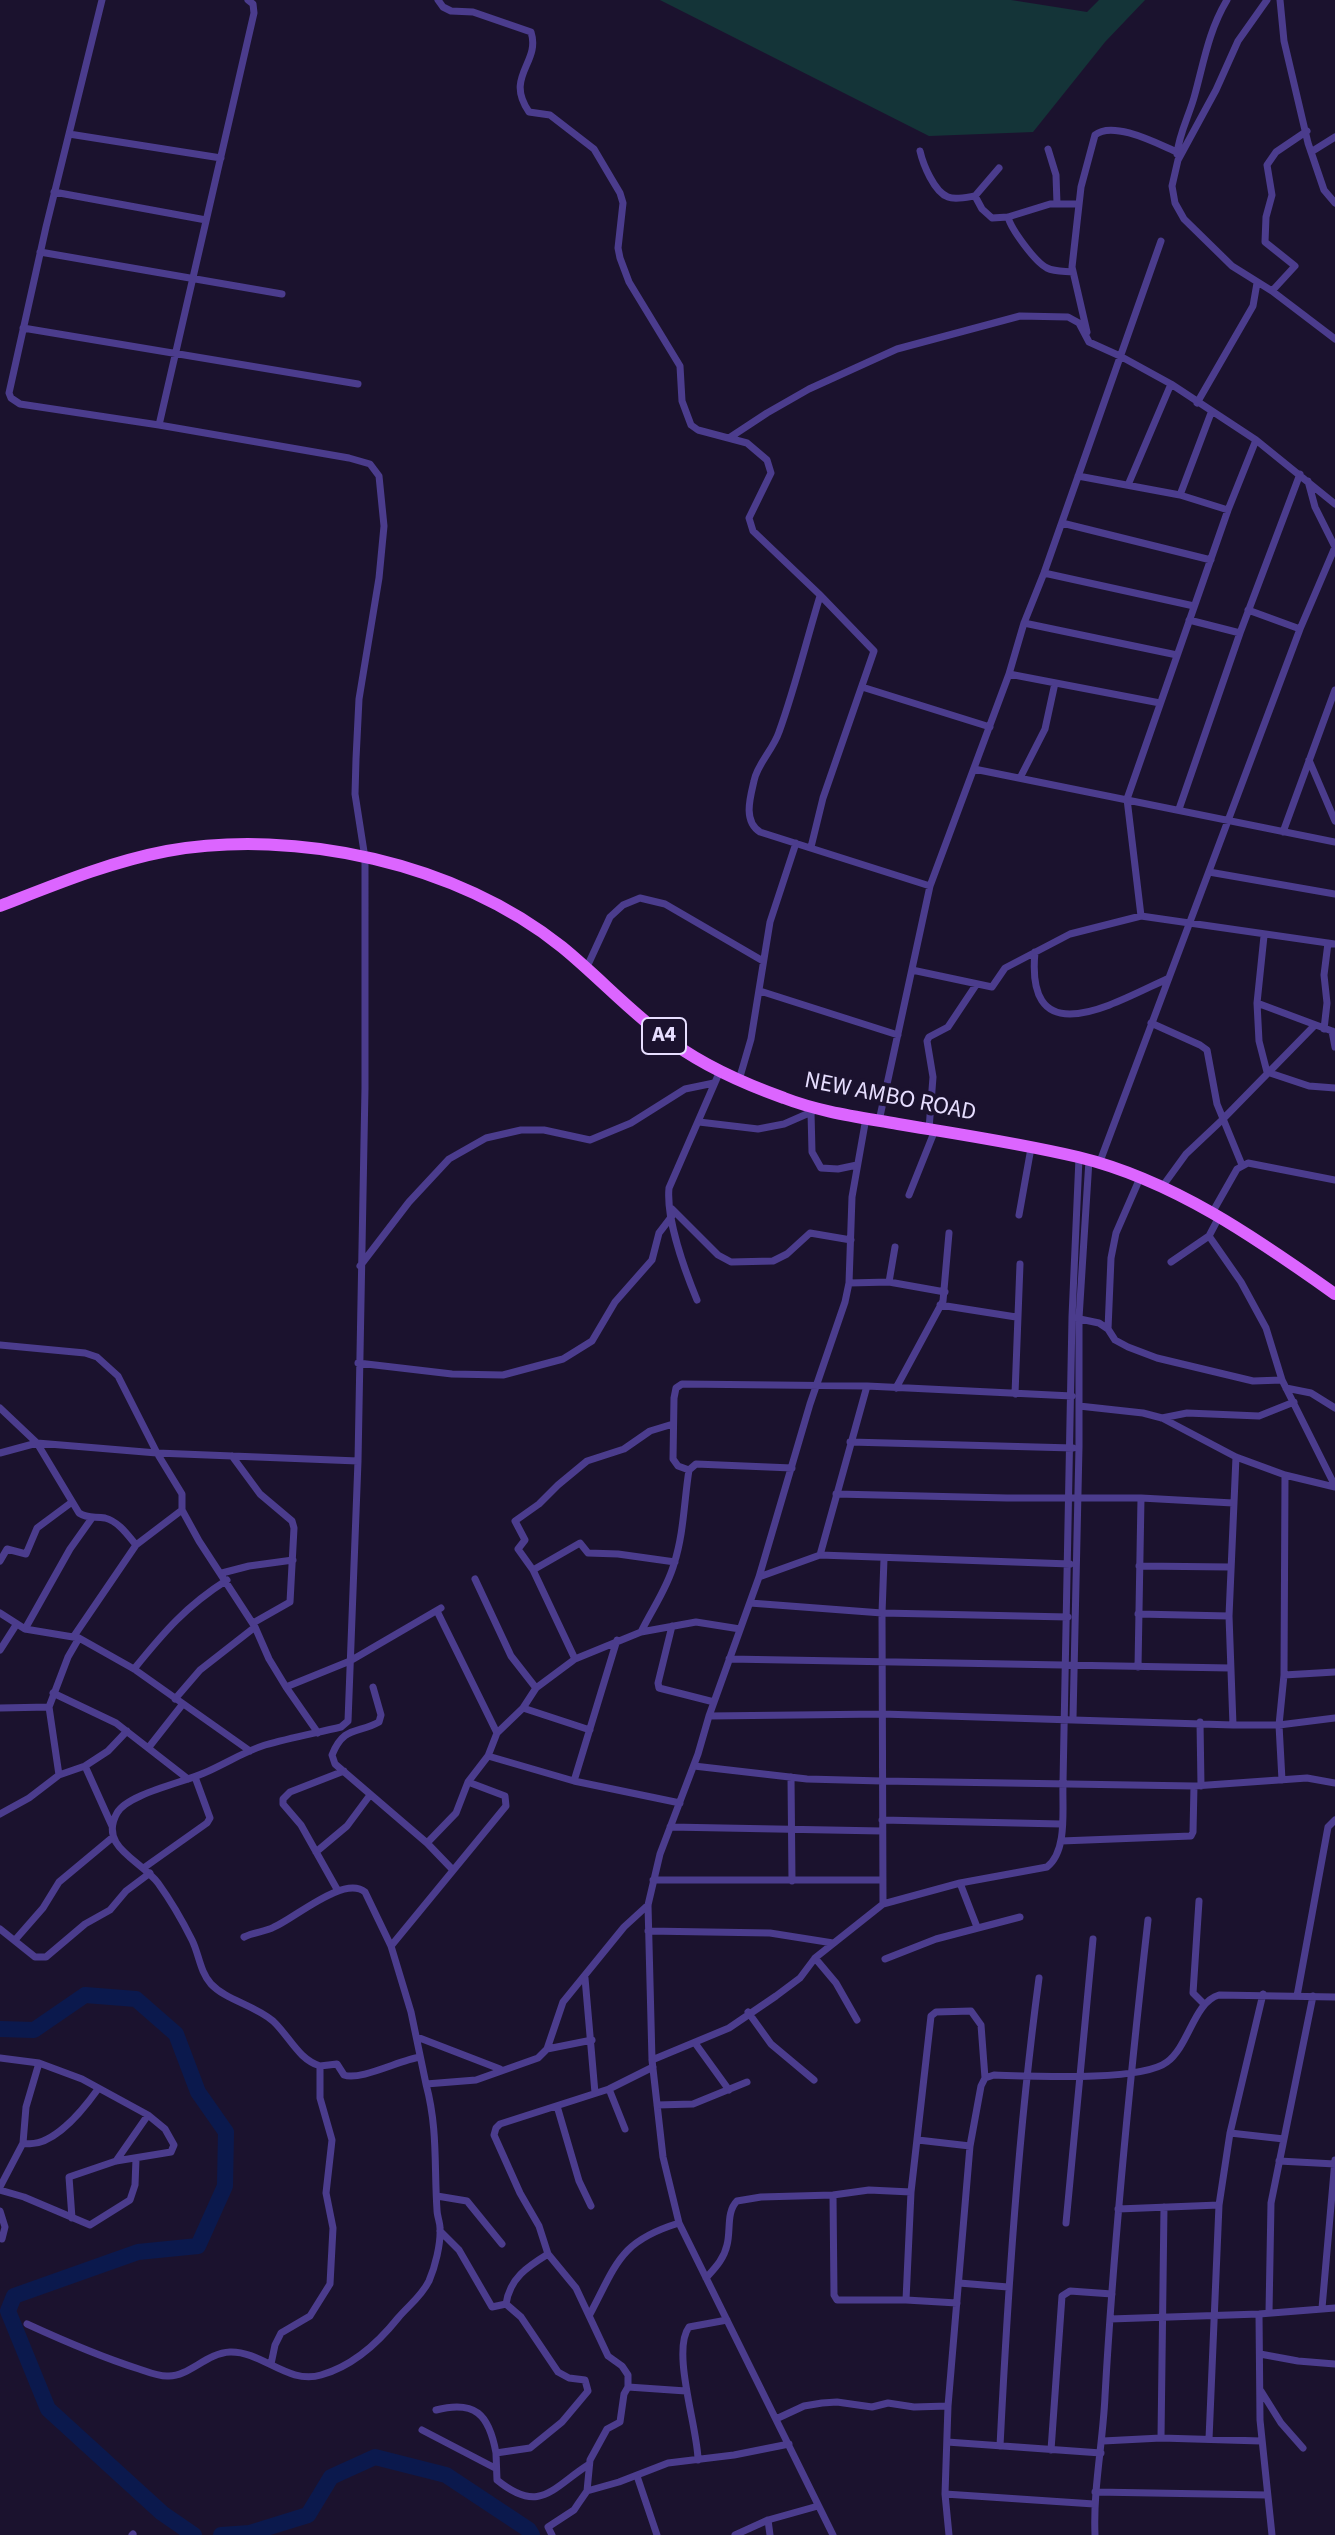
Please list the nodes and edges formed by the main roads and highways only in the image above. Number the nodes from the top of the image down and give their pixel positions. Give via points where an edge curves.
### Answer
1 (0, 906) edge
2 (1335, 1294) edge

1 - 2 main road, NEW AMBO ROAD / A4 via 94,870 223,845 282,845 418,872 507,911 561,946 674,1044 739,1080 814,1111 1031,1148 1140,1178 1216,1215

